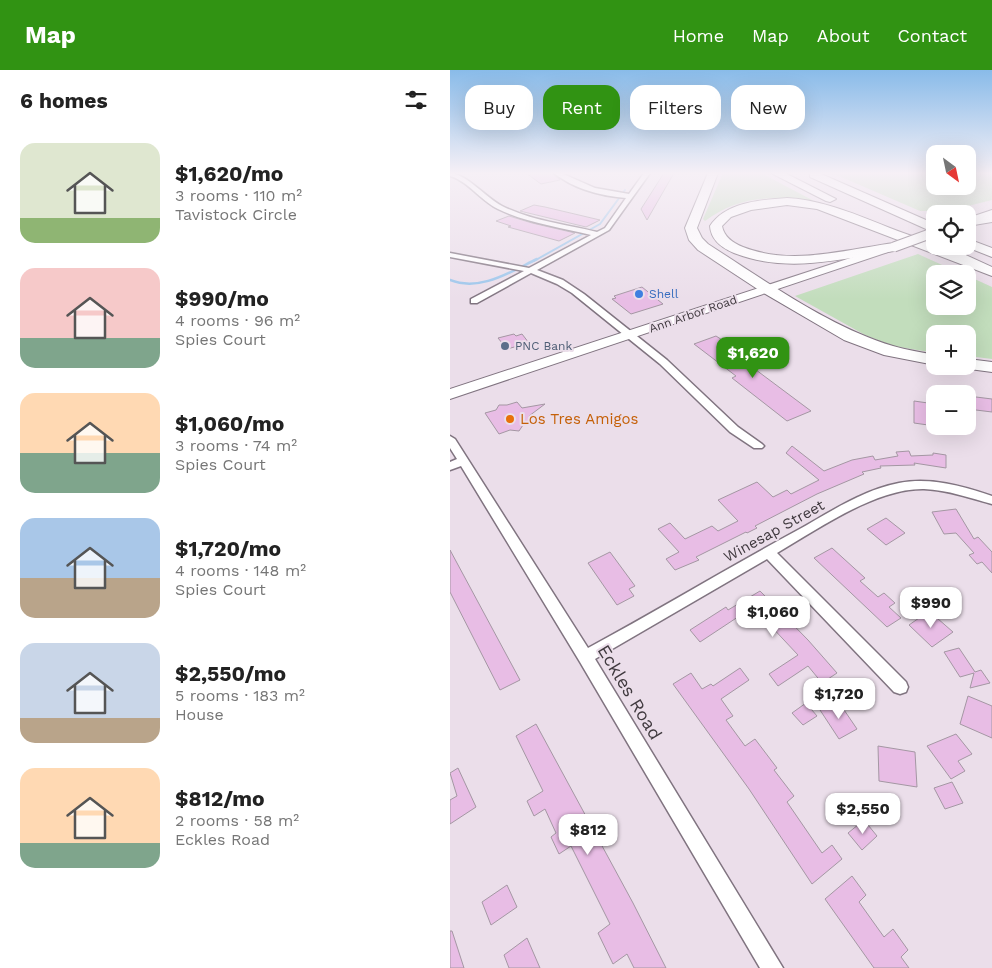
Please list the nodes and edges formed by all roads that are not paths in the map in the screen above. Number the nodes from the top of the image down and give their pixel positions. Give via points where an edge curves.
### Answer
1 (527, 215) edge
2 (618, 215) edge
3 (695, 215) edge
4 (726, 215) edge
5 (852, 215) edge
6 (866, 215) edge
7 (900, 215) edge
8 (992, 218) edge
9 (976, 221) edge
10 (926, 227) edge
11 (597, 234) junction
12 (926, 234) edge
13 (926, 243) edge
14 (926, 244) edge
15 (894, 246) junction
16 (976, 246) edge
17 (992, 253) edge
18 (450, 255) edge
19 (952, 255) edge
20 (527, 271) junction
21 (992, 272) edge
22 (767, 288) junction
23 (474, 301) dead end
24 (631, 335) junction
25 (926, 358) edge
26 (976, 365) edge
27 (992, 367) edge
28 (450, 394) edge
29 (450, 439) edge
30 (758, 446) dead end
31 (457, 463) edge
32 (992, 500) edge
33 (768, 552) junction
34 (585, 658) junction
35 (900, 687) dead end
36 (772, 968) edge

1 - 11 street
2 - 11 street
3 - 22 highway via 693,236 708,251
4 - 15 highway via 716,226 719,237 733,248 778,261 821,260
5 - 14 highway
6 - 13 highway
7 - 10 highway
8 - 9 highway
11 - 20 street
12 - 15 main road, Ann Arbor Road, bridge
15 - 22 main road, Ann Arbor Road
16 - 17 highway
18 - 20 street
19 - 21 highway
20 - 23 street
20 - 24 street via 551,278 574,290
22 - 24 main road, Ann Arbor Road
22 - 25 highway via 859,340
24 - 28 main road, Ann Arbor Road
24 - 30 street via 704,403
26 - 27 highway
29 - 31 street, Eckles Road
31 - 34 street, Eckles Road
32 - 33 street, Winesap Street via 940,486 898,487 874,495
33 - 34 street, Winesap Street
33 - 35 street
34 - 36 street, Eckles Road

